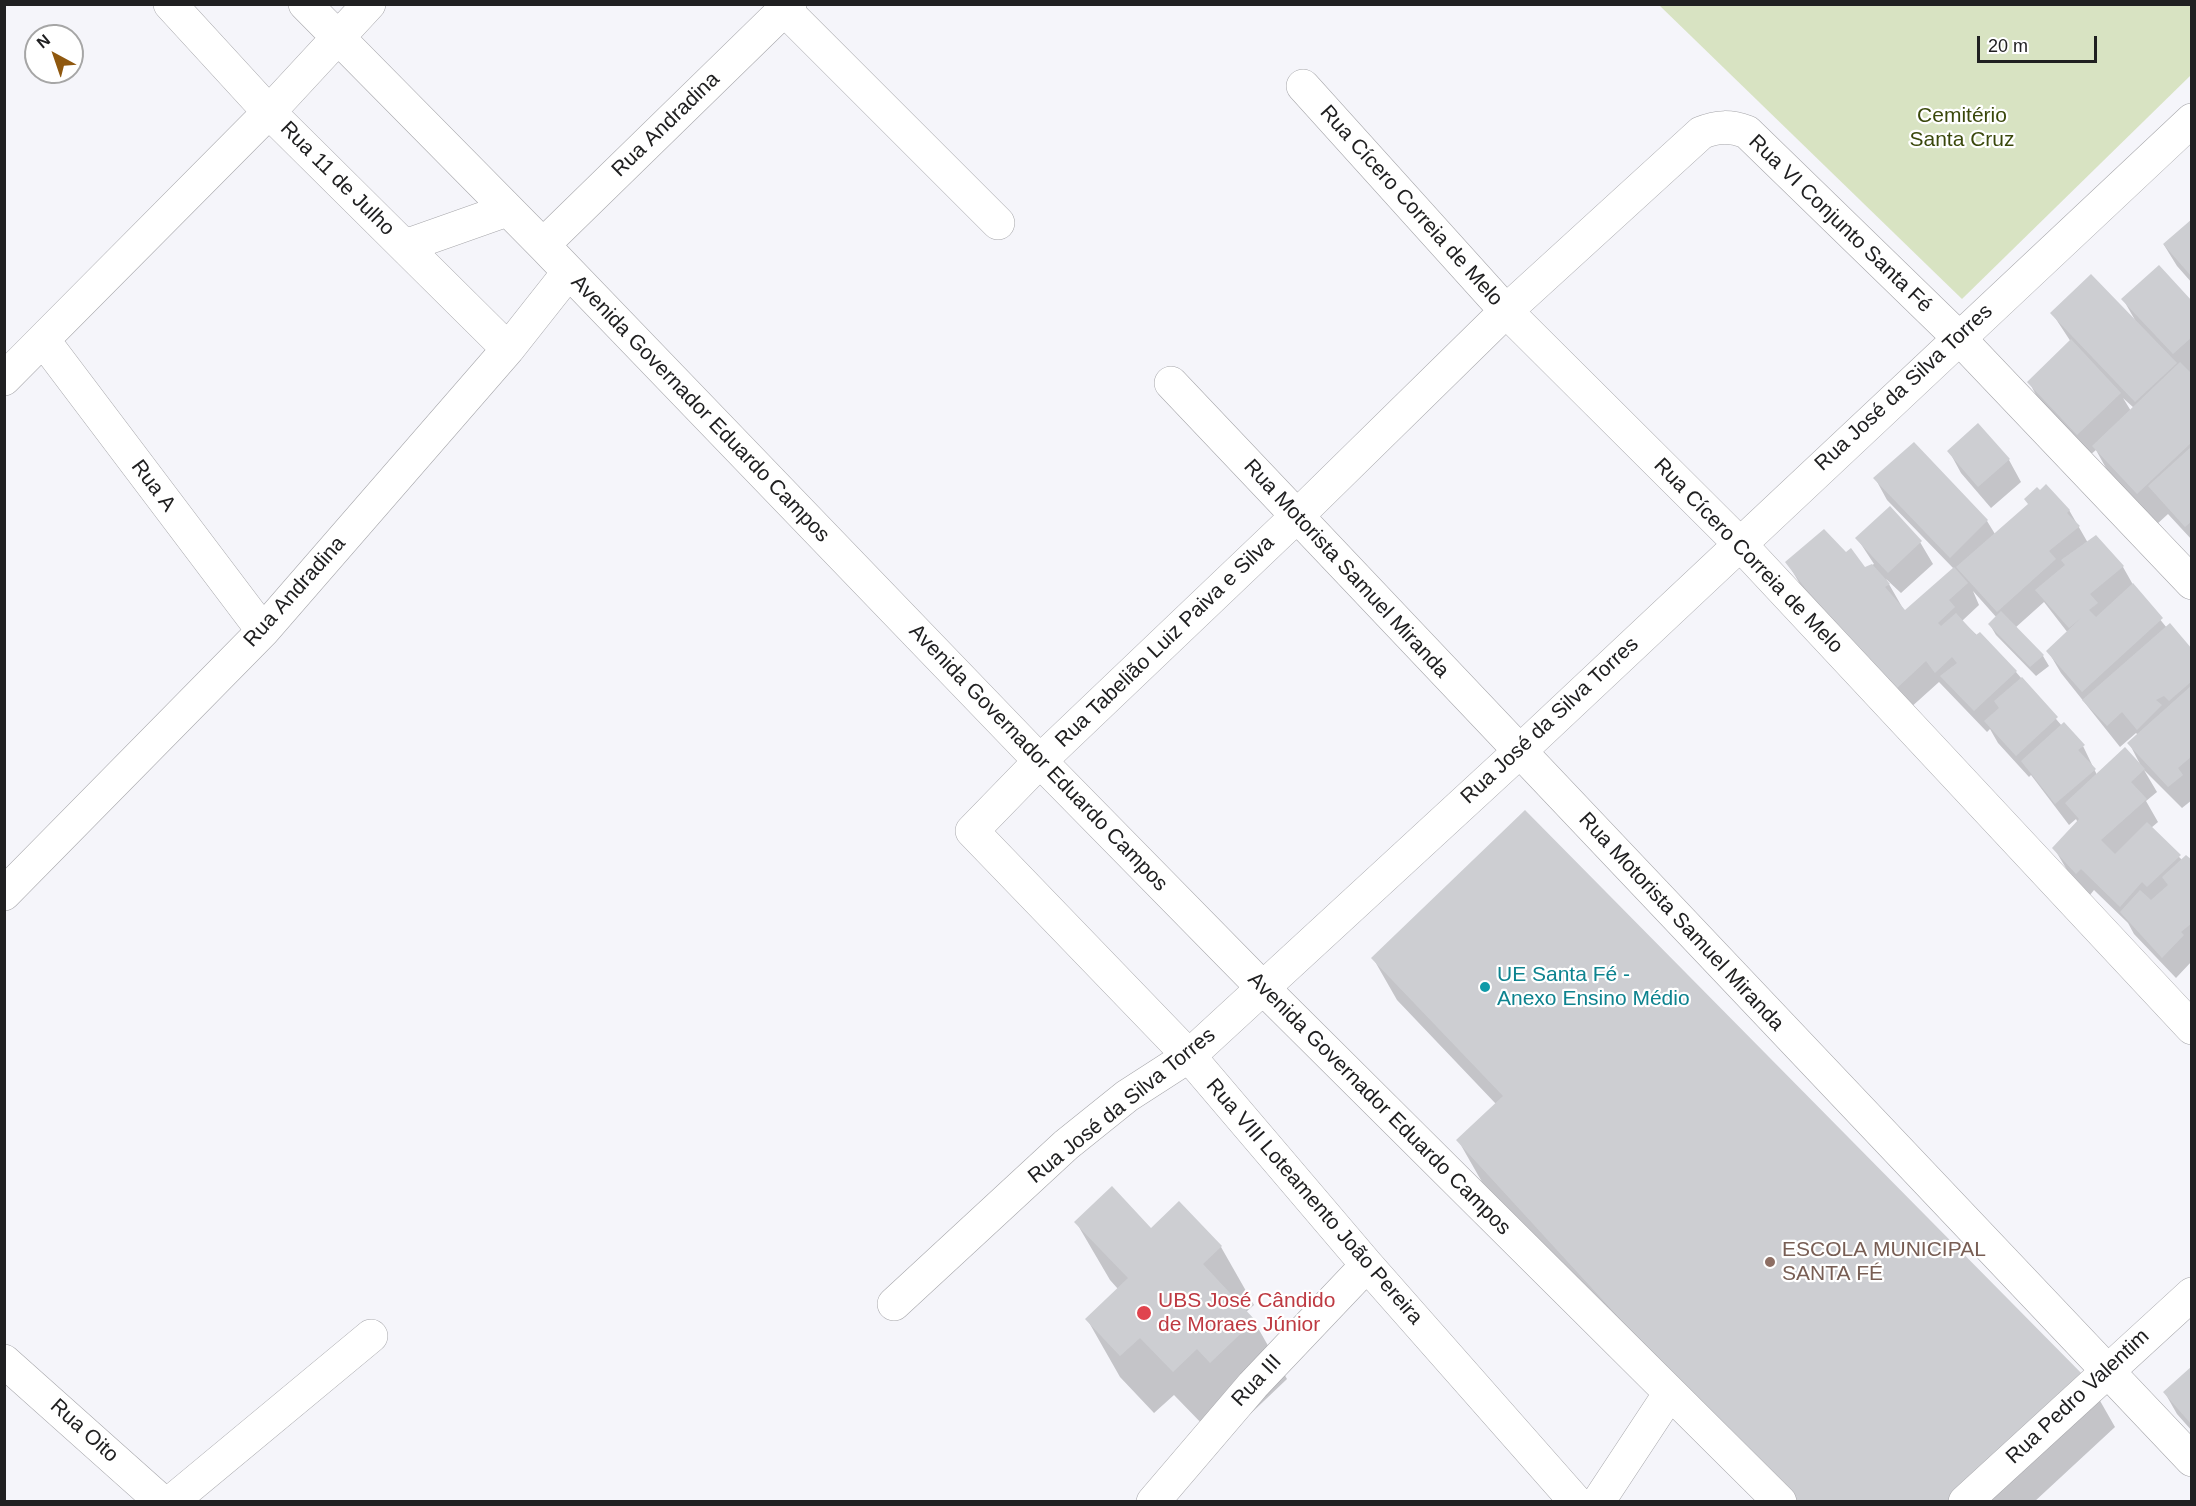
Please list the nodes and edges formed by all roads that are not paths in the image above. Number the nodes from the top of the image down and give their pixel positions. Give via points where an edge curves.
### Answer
1 (170, 4) edge
2 (305, 4) edge
3 (369, 4) edge
4 (787, 7) edge
5 (337, 37) junction
6 (1303, 86) dead end
7 (269, 111) junction
8 (1701, 133) joint
9 (2187, 133) edge
10 (507, 210) junction
11 (998, 223) dead end
12 (543, 245) junction
13 (405, 246) junction
14 (568, 273) junction
15 (1506, 311) junction
16 (1958, 337) junction
17 (44, 341) junction
18 (508, 349) junction
19 (4, 380) edge
20 (1171, 383) dead end
21 (1296, 517) junction
22 (1739, 543) junction
23 (2192, 583) edge
24 (263, 631) junction
25 (1519, 752) junction
26 (1040, 761) junction
27 (972, 831) joint
28 (4, 894) edge
29 (1262, 987) junction
30 (2192, 1028) edge
31 (1189, 1056) junction
32 (1367, 1265) junction
33 (2192, 1294) edge
34 (894, 1304) dead end
35 (371, 1336) dead end
36 (4, 1361) edge
37 (2105, 1371) junction
38 (1670, 1394) junction
39 (2192, 1461) edge
40 (162, 1502) edge
41 (171, 1502) edge
42 (1153, 1502) edge
43 (1576, 1502) edge
44 (1598, 1502) edge
45 (1780, 1502) edge
46 (1965, 1502) edge

1 - 7 street, Rua 11 de Julho
2 - 5 street, Avenida Governador Eduardo Campos
3 - 5 street
4 - 11 street
4 - 12 street, Rua Andradina
5 - 7 street
5 - 10 street, Avenida Governador Eduardo Campos
6 - 15 street, Rua Cícero Correia de Melo
7 - 13 street, Rua 11 de Julho
7 - 17 street
8 - 15 street, Rua Tabelião Luiz Paiva e Silva
8 - 16 street, Rua VI Conjunto Santa Fé via 1725,127 1747,132
9 - 16 street, Rua José da Silva Torres
10 - 12 street, Avenida Governador Eduardo Campos
10 - 13 street
12 - 14 street, Avenida Governador Eduardo Campos
13 - 18 street, Rua 11 de Julho
14 - 18 street, Rua Andradina
14 - 26 street, Avenida Governador Eduardo Campos
15 - 21 street, Rua Tabelião Luiz Paiva e Silva
15 - 22 street, Rua Cícero Correia de Melo
16 - 22 street, Rua José da Silva Torres
16 - 23 street, Rua VI Conjunto Santa Fé
17 - 19 street
17 - 24 street, Rua A
18 - 24 street, Rua Andradina
20 - 21 street, Rua Motorista Samuel Miranda
21 - 25 street, Rua Motorista Samuel Miranda
21 - 26 street, Rua Tabelião Luiz Paiva e Silva
22 - 25 street, Rua José da Silva Torres
22 - 30 street, Rua Cícero Correia de Melo
24 - 28 street, Rua Andradina
25 - 29 street, Rua José da Silva Torres
25 - 37 street, Rua Motorista Samuel Miranda
26 - 27 street, Rua Tabelião Luiz Paiva e Silva
26 - 29 street, Avenida Governador Eduardo Campos
27 - 31 street, Rua VIII Loteamento João Pereira
29 - 31 street, Rua José da Silva Torres
29 - 38 street, Avenida Governador Eduardo Campos
31 - 32 street, Rua VIII Loteamento João Pereira
31 - 34 street, Rua José da Silva Torres via 1127,1096 1066,1145
32 - 42 street, Rua III via 1253,1385
32 - 43 street, Rua VIII Loteamento João Pereira
33 - 37 street, Rua Pedro Valentim
35 - 41 street
36 - 40 street, Rua Oito
37 - 39 street, Rua Motorista Samuel Miranda
37 - 46 street, Rua Pedro Valentim
38 - 44 street
38 - 45 street, Avenida Governador Eduardo Campos

